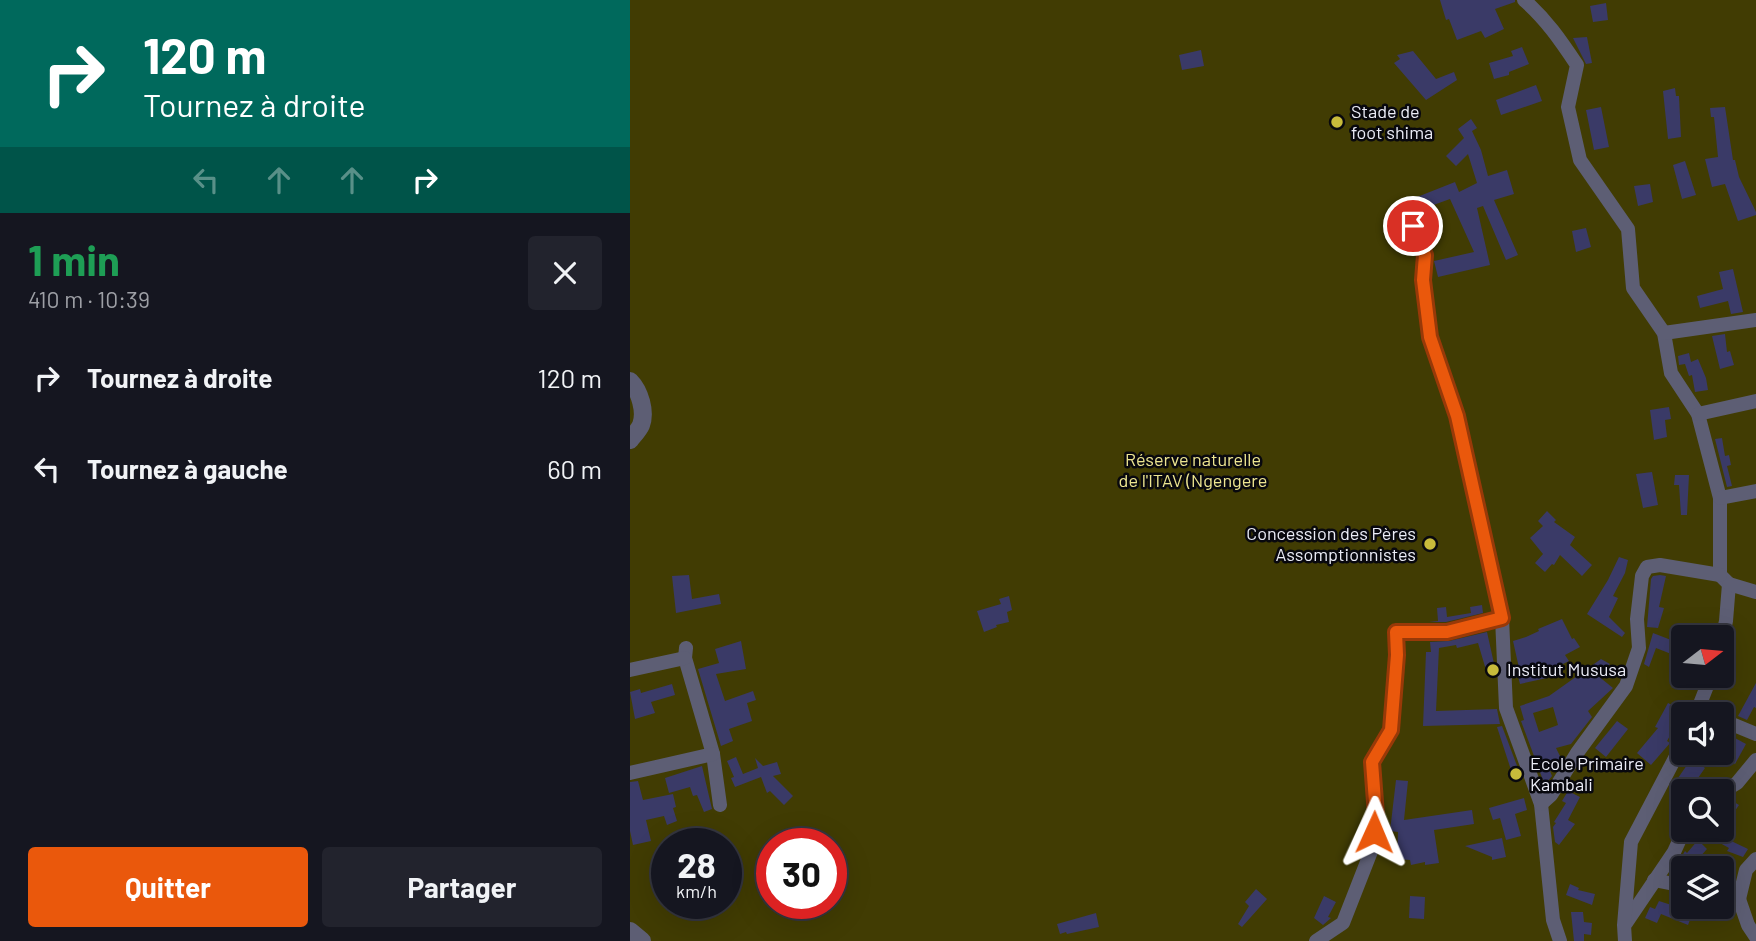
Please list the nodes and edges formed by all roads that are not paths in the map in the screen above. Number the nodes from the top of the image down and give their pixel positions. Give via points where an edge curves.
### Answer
1 (1524, 0) edge
2 (1541, 7) edge
3 (1413, 226) dead end
4 (1756, 320) edge
5 (1664, 333) junction
6 (630, 381) edge
7 (1756, 401) edge
8 (1698, 414) junction
9 (630, 440) edge
10 (1756, 491) edge
11 (1720, 498) junction
12 (1724, 579) junction
13 (1756, 592) edge
14 (1502, 618) junction
15 (1726, 625) edge
16 (630, 670) edge
17 (1734, 725) edge
18 (1756, 734) edge
19 (713, 754) junction
20 (1756, 760) edge
21 (1671, 765) edge
22 (630, 773) edge
23 (1734, 785) edge
24 (1541, 804) junction
25 (720, 805) dead end
26 (1679, 842) edge
27 (1756, 859) edge
28 (1654, 880) junction
29 (1671, 883) edge
30 (1734, 898) edge
31 (1739, 899) junction
32 (1624, 925) junction
33 (630, 931) edge
34 (1756, 937) edge
35 (642, 941) edge
36 (1316, 941) edge
37 (1560, 941) edge
38 (1625, 941) edge

1 - 2 street
2 - 5 street via 1577,65 1568,107 1580,160 1628,229 1633,288
3 - 14 street via 1425,255 1423,280 1430,337 1457,416
4 - 5 street
5 - 8 street via 1671,373
6 - 9 street via 642,404 641,424
7 - 8 street
8 - 11 street
10 - 11 street
11 - 12 street
12 - 13 street
12 - 15 street
12 - 24 street via 1660,565 1647,567 1637,619 1639,648 1626,686
14 - 24 street via 1506,708
14 - 36 street via 1447,632 1396,632 1391,730 1372,762 1376,815 1372,849 1343,922
16 - 19 street via 685,653
17 - 18 street
19 - 22 street
19 - 25 street
20 - 23 street
21 - 32 street via 1631,842
24 - 37 street via 1553,920
26 - 28 street
27 - 31 street via 1746,870
28 - 29 street
28 - 32 street
30 - 31 street
31 - 34 street
32 - 38 street
33 - 35 street

